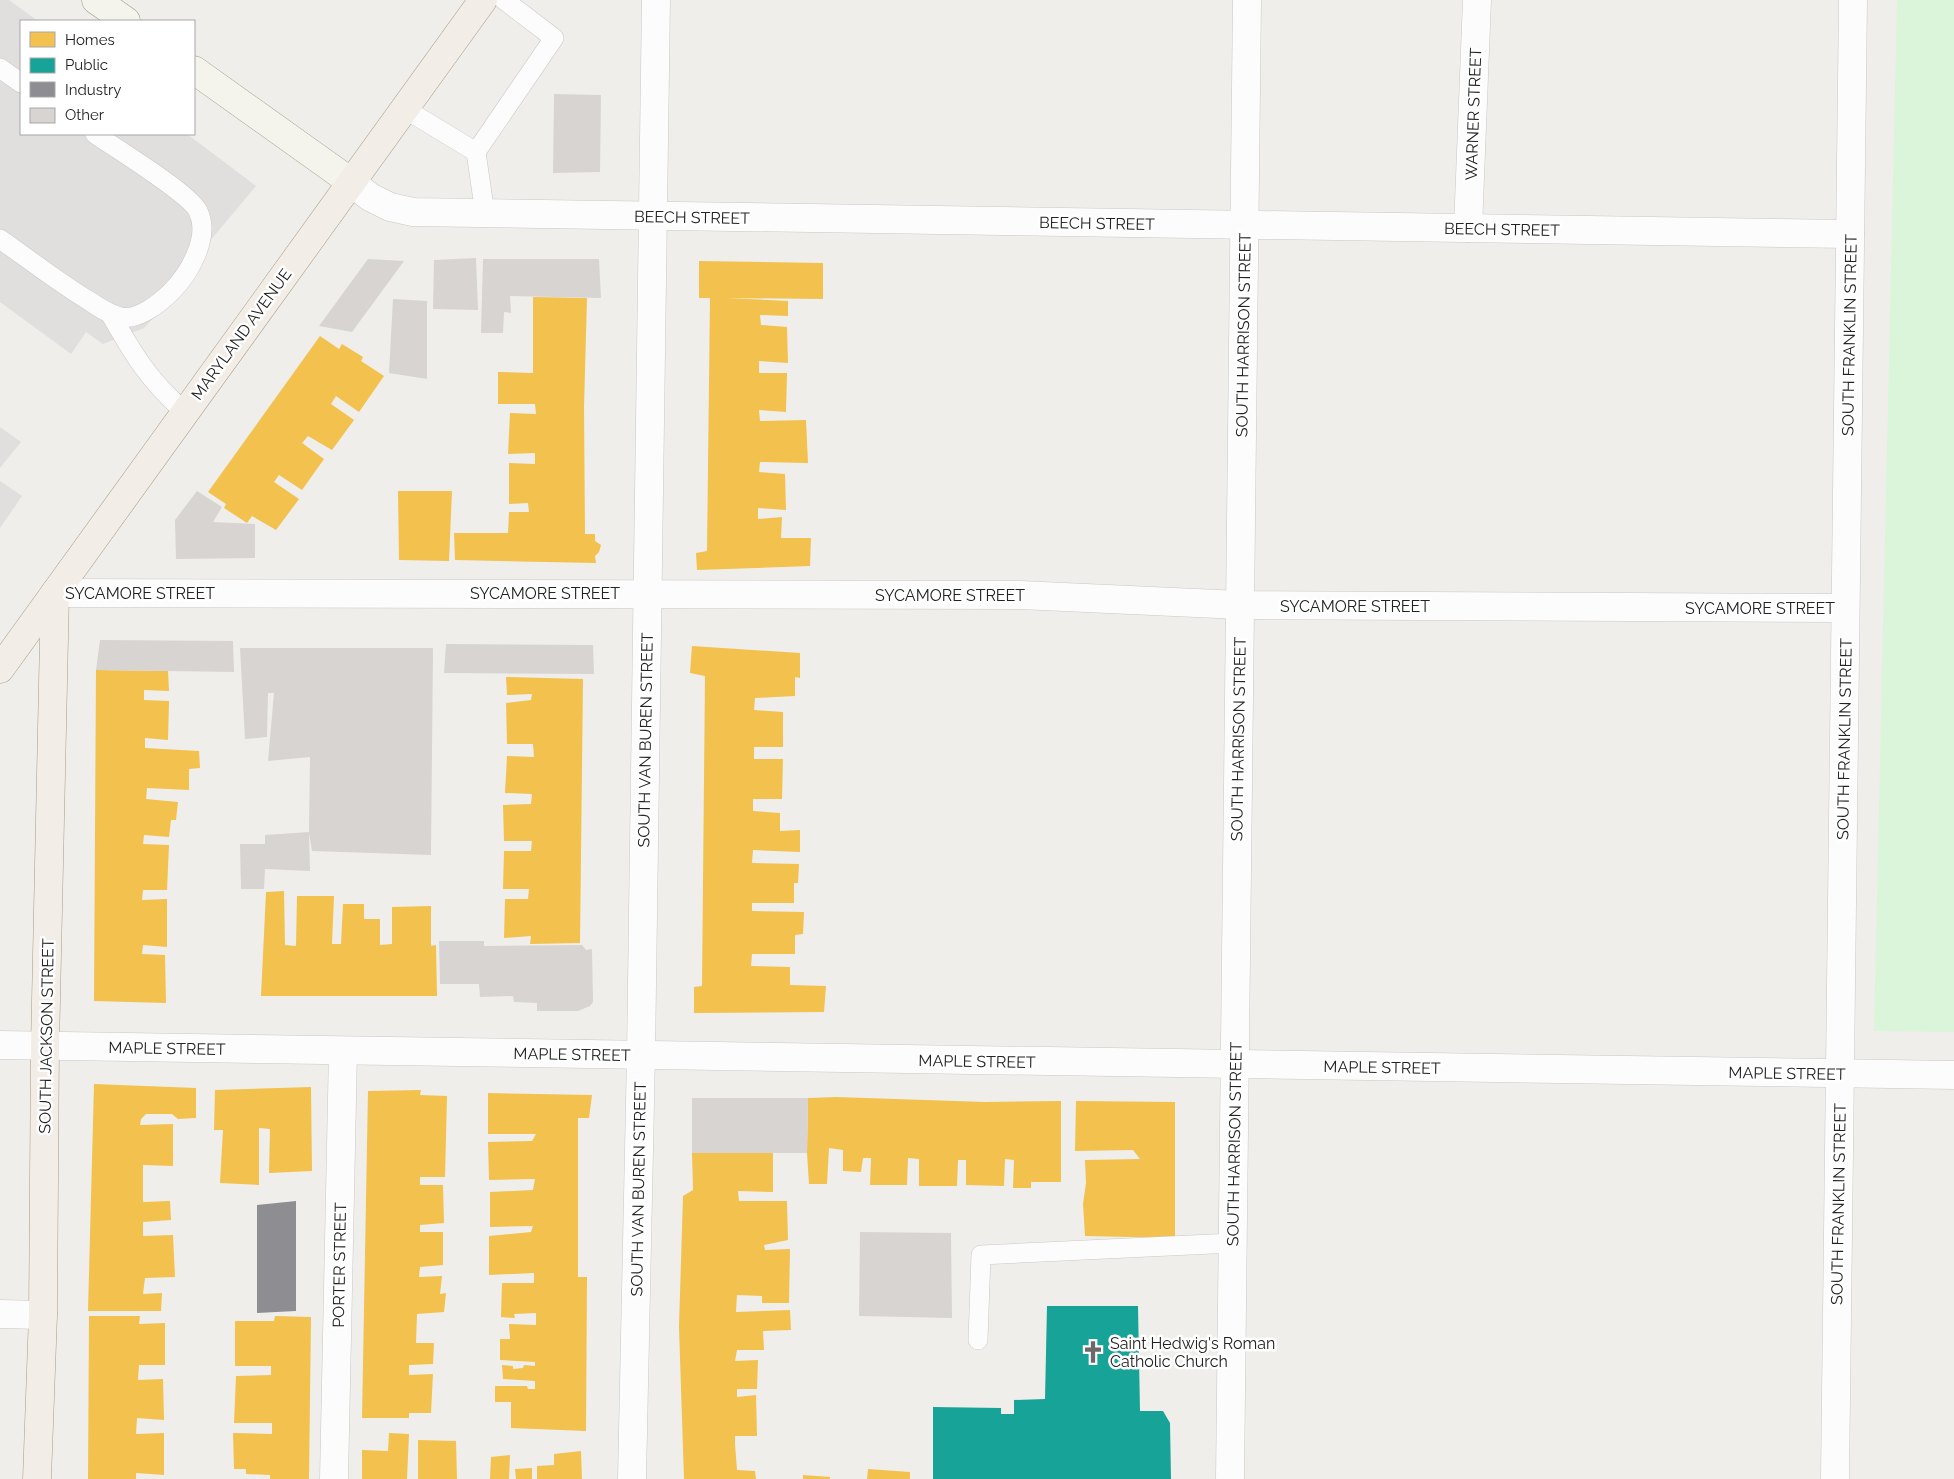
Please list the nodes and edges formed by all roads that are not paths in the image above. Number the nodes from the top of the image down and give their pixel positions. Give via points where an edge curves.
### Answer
1 (96, 0) edge
2 (482, 0) edge
3 (504, 0) edge
4 (656, 0) edge
5 (1247, 0) edge
6 (1477, 0) edge
7 (1853, 0) edge
8 (125, 20) edge
9 (0, 68) edge
10 (195, 71) edge
11 (20, 82) edge
12 (405, 108) junction
13 (96, 135) edge
14 (476, 152) junction
15 (351, 182) junction
16 (485, 214) junction
17 (653, 216) junction
18 (1244, 225) junction
19 (1468, 228) junction
20 (1850, 234) junction
21 (0, 239) edge
22 (111, 314) junction
23 (185, 412) junction
24 (55, 593) junction
25 (647, 594) junction
26 (1240, 605) junction
27 (1845, 608) junction
28 (0, 669) edge
29 (0, 1045) edge
30 (45, 1046) junction
31 (343, 1051) junction
32 (641, 1055) junction
33 (1234, 1064) junction
34 (1840, 1074) junction
35 (1954, 1075) edge
36 (1233, 1243) junction
37 (0, 1314) edge
38 (43, 1315) junction
39 (978, 1340) dead end
40 (37, 1479) edge
41 (334, 1479) edge
42 (632, 1479) edge
43 (1230, 1479) edge
44 (1835, 1479) edge

1 - 8 street
2 - 12 main road, MARYLAND AVENUE
3 - 14 lane via 554,38
4 - 17 street, SOUTH VAN BUREN STREET
5 - 18 street, SOUTH HARRISON STREET
6 - 19 street, WARNER STREET
7 - 20 street, SOUTH FRANKLIN STREET
9 - 11 lane
10 - 15 street
12 - 14 lane
12 - 15 main road, MARYLAND AVENUE
13 - 22 lane via 180,192 198,210 203,228 186,275 170,293 135,316 124,318
14 - 16 lane
15 - 16 street, BEECH STREET via 390,208 413,212
15 - 23 main road, MARYLAND AVENUE
16 - 17 street, BEECH STREET
17 - 18 street, BEECH STREET
17 - 25 street, SOUTH VAN BUREN STREET
18 - 19 street, BEECH STREET
18 - 26 street, SOUTH HARRISON STREET
19 - 20 street, BEECH STREET
20 - 27 street, SOUTH FRANKLIN STREET
21 - 22 lane
22 - 23 lane via 156,385
23 - 24 main road, MARYLAND AVENUE
24 - 25 street, SYCAMORE STREET
24 - 28 main road, MARYLAND AVENUE
24 - 30 main road, SOUTH JACKSON STREET
25 - 26 street, SYCAMORE STREET via 1020,595
25 - 32 street, SOUTH VAN BUREN STREET
26 - 27 street, SYCAMORE STREET
26 - 33 street, SOUTH HARRISON STREET
27 - 34 street, SOUTH FRANKLIN STREET
29 - 30 street, MAPLE STREET
30 - 31 street, MAPLE STREET
30 - 38 main road, SOUTH JACKSON STREET
31 - 32 street, MAPLE STREET
31 - 41 street, PORTER STREET
32 - 33 street, MAPLE STREET
32 - 42 street, SOUTH VAN BUREN STREET
33 - 34 street, MAPLE STREET
33 - 36 street, SOUTH HARRISON STREET
34 - 35 street, MAPLE STREET
34 - 44 street, SOUTH FRANKLIN STREET
36 - 39 lane via 981,1255
36 - 43 street, SOUTH HARRISON STREET
37 - 38 street
38 - 40 main road, SOUTH JACKSON STREET

